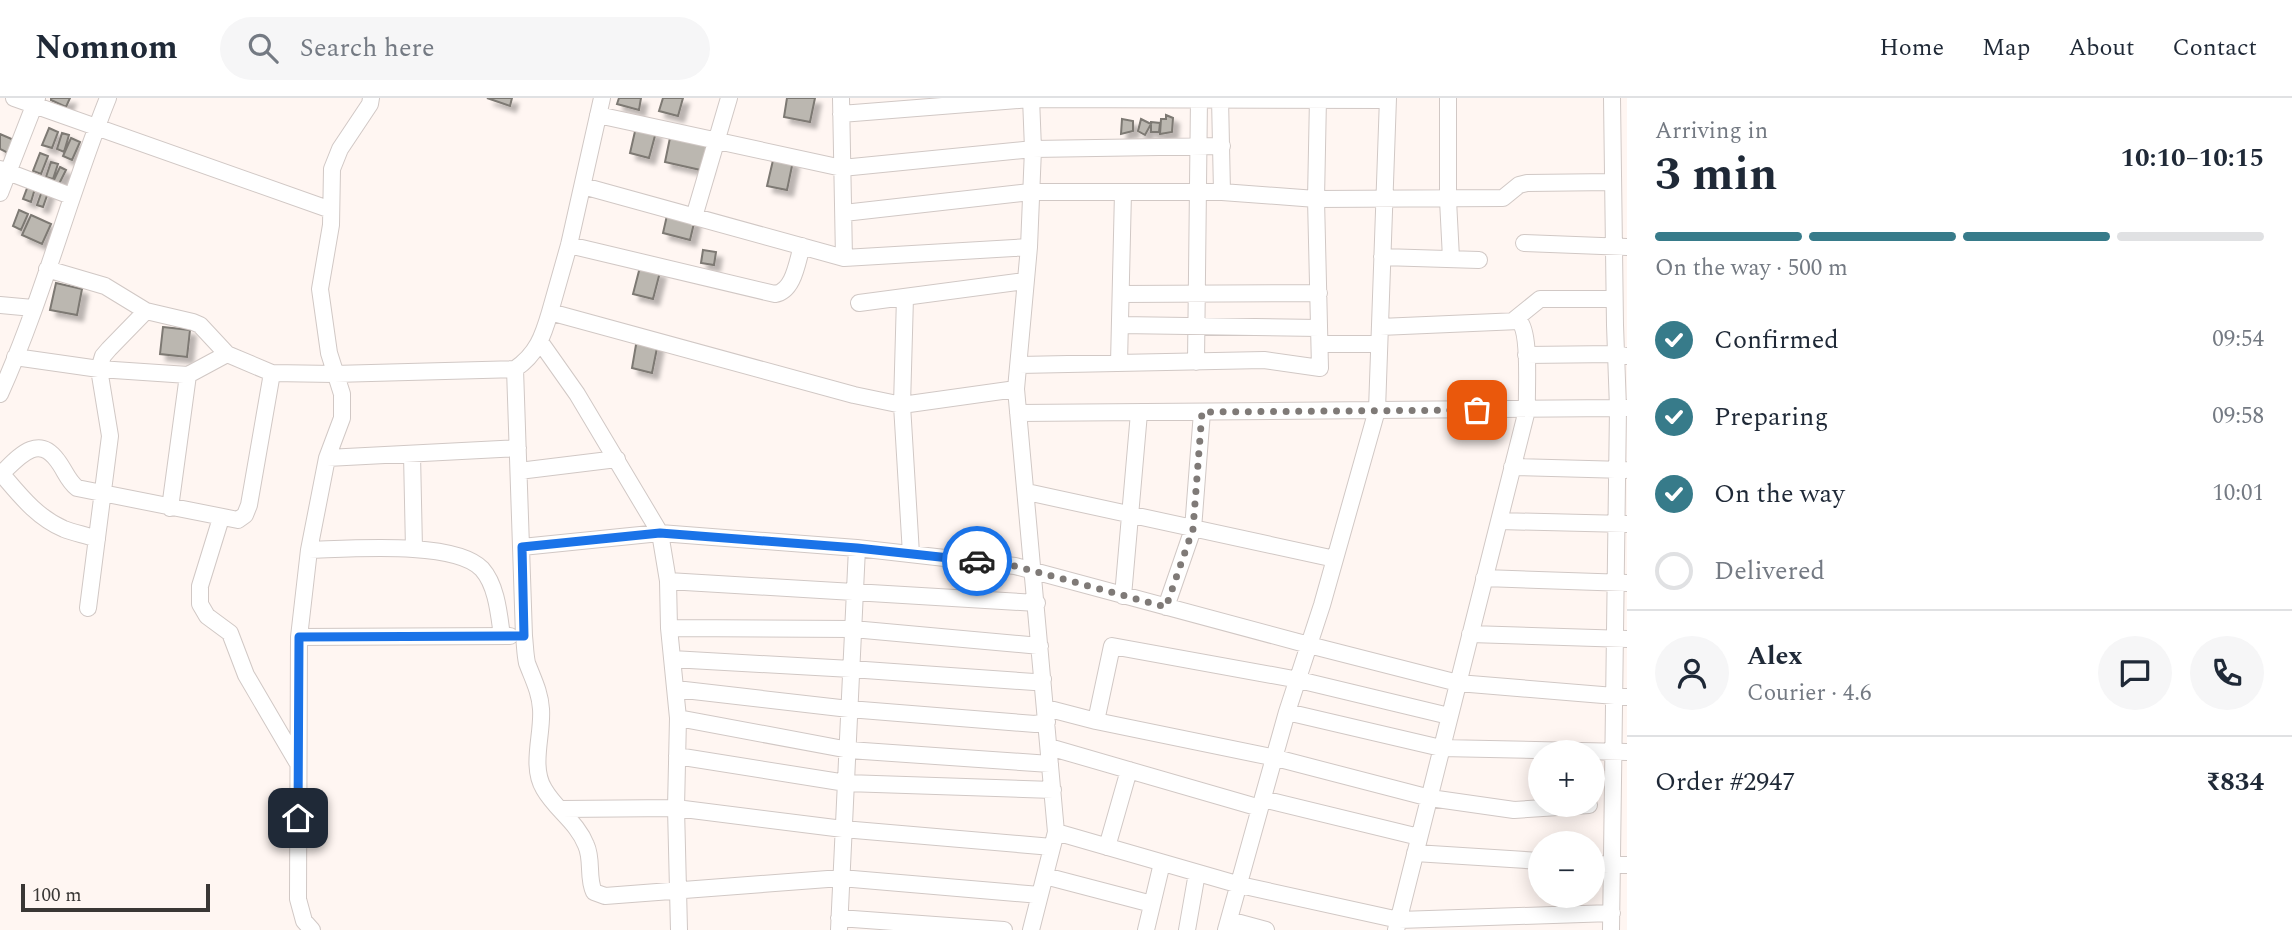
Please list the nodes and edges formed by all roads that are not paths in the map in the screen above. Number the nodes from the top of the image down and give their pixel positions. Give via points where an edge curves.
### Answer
1 (13, 98) edge
2 (108, 98) edge
3 (371, 98) edge
4 (602, 98) edge
5 (729, 98) edge
6 (1123, 98) edge
7 (1199, 98) edge
8 (1220, 98) edge
9 (1318, 98) edge
10 (1448, 98) edge
11 (1612, 98) edge
12 (1031, 99) edge
13 (1388, 99) edge
14 (36, 102) edge
15 (841, 106) edge
16 (598, 115) junction
17 (96, 128) junction
18 (716, 140) junction
19 (1222, 146) junction
20 (1198, 147) junction
21 (1033, 149) junction
22 (842, 167) junction
23 (4, 170) edge
24 (1613, 182) junction
25 (583, 186) junction
26 (1030, 192) junction
27 (1123, 192) junction
28 (1198, 192) junction
29 (1222, 192) junction
30 (0, 193) edge
31 (71, 196) junction
32 (1384, 198) junction
33 (1316, 199) junction
34 (1448, 200) junction
35 (331, 210) junction
36 (844, 213) junction
37 (694, 217) junction
38 (1524, 243) dead end
39 (569, 246) junction
40 (802, 246) junction
41 (1620, 246) edge
42 (1029, 247) junction
43 (1382, 257) junction
44 (844, 258) junction
45 (1451, 258) junction
46 (1479, 260) dead end
47 (47, 269) junction
48 (1025, 281) junction
49 (1319, 293) junction
50 (1121, 294) junction
51 (1197, 294) junction
52 (905, 298) junction
53 (1614, 299) junction
54 (859, 303) dead end
55 (0, 305) edge
56 (33, 308) junction
57 (146, 311) junction
58 (550, 312) junction
59 (1514, 320) junction
60 (1120, 325) junction
61 (1197, 327) junction
62 (1380, 327) junction
63 (1320, 336) junction
64 (541, 343) junction
65 (1379, 344) junction
66 (228, 354) junction
67 (1526, 355) junction
68 (1621, 355) edge
69 (15, 357) junction
70 (1196, 362) junction
71 (1119, 363) junction
72 (1019, 365) junction
73 (99, 369) junction
74 (515, 369) junction
75 (272, 373) junction
76 (334, 374) junction
77 (188, 375) junction
78 (1016, 389) junction
79 (1, 390) edge
80 (902, 405) junction
81 (1623, 408) edge
82 (1377, 410) junction
83 (1527, 410) junction
84 (1202, 412) junction
85 (1139, 413) junction
86 (1018, 414) junction
87 (518, 448) junction
88 (412, 454) junction
89 (327, 458) junction
90 (617, 459) junction
91 (1513, 467) junction
92 (519, 471) junction
93 (1622, 471) edge
94 (1, 473) edge
95 (1027, 492) junction
96 (103, 495) junction
97 (170, 508) junction
98 (1132, 515) junction
99 (221, 518) junction
100 (1499, 521) junction
101 (1622, 524) edge
102 (1193, 529) junction
103 (660, 533) junction
104 (97, 539) junction
105 (522, 547) junction
106 (857, 548) junction
107 (414, 549) junction
108 (309, 550) junction
109 (911, 554) junction
110 (1335, 559) junction
111 (1034, 572) junction
112 (1484, 578) junction
113 (668, 581) junction
114 (1621, 583) edge
115 (855, 594) junction
116 (1124, 596) junction
117 (1037, 603) junction
118 (1166, 607) junction
119 (88, 608) dead end
120 (669, 628) junction
121 (853, 629) junction
122 (1470, 634) junction
123 (502, 636) junction
124 (524, 636) junction
125 (299, 637) junction
126 (1621, 639) edge
127 (1310, 645) junction
128 (1040, 646) junction
129 (673, 659) junction
130 (851, 669) junction
131 (1043, 679) junction
132 (1299, 680) junction
133 (1458, 683) junction
134 (676, 689) junction
135 (1621, 697) edge
136 (849, 709) junction
137 (1287, 712) junction
138 (1046, 715) junction
139 (1450, 716) junction
140 (678, 718) junction
141 (1096, 721) junction
142 (1049, 747) junction
143 (1441, 748) junction
144 (849, 750) junction
145 (1620, 752) edge
146 (677, 756) junction
147 (1276, 758) junction
148 (298, 764) junction
149 (1050, 764) junction
150 (1129, 771) junction
151 (846, 783) junction
152 (1052, 790) junction
153 (1430, 798) junction
154 (1261, 804) junction
155 (1620, 804) edge
156 (561, 808) junction
157 (676, 808) junction
158 (1528, 809) edge
159 (843, 828) junction
160 (1419, 837) junction
161 (1054, 840) junction
162 (1107, 847) junction
163 (1415, 853) junction
164 (1528, 860) edge
165 (1162, 863) junction
166 (1620, 865) edge
167 (1197, 873) junction
168 (1045, 876) junction
169 (841, 878) junction
170 (1240, 885) junction
171 (677, 889) junction
172 (1040, 895) junction
173 (1152, 904) junction
174 (1612, 913) junction
175 (839, 924) edge
176 (1228, 925) edge
177 (1397, 925) edge
178 (312, 930) edge
179 (679, 930) edge
180 (1004, 930) edge
181 (1031, 930) edge
182 (1146, 930) edge
183 (1188, 930) edge
184 (1266, 930) edge
185 (1611, 930) edge

1 - 14 street
2 - 17 street
3 - 35 street via 335,158
4 - 16 street
5 - 18 street
6 - 7 street
6 - 12 street
7 - 8 street
7 - 20 street
8 - 9 street
8 - 19 street
9 - 13 street
9 - 33 street
10 - 34 street
11 - 24 street
12 - 15 street
12 - 21 street
13 - 32 street
14 - 17 street
14 - 23 street
15 - 22 street
16 - 18 street
16 - 25 street
17 - 31 street
17 - 35 street
18 - 22 street
18 - 37 street
19 - 20 street
19 - 29 street
20 - 21 street
20 - 28 street
21 - 22 street
21 - 26 street
22 - 36 street
23 - 30 street
23 - 31 street
24 - 34 street via 1527,183 1503,198
24 - 41 street
25 - 37 street
25 - 39 street
26 - 27 street
26 - 36 street
26 - 42 street
27 - 28 street
27 - 50 street
28 - 29 street
28 - 51 street
29 - 33 street
31 - 47 street
32 - 33 street
32 - 34 street
32 - 43 street
33 - 49 street
34 - 45 street
35 - 76 street via 320,289
36 - 44 street
37 - 40 street
38 - 41 street
39 - 40 street via 775,294 789,287
39 - 58 street
40 - 44 street
41 - 53 street
42 - 44 street
42 - 48 street
43 - 45 street
43 - 62 street
45 - 46 street
47 - 56 street
47 - 57 street via 105,286
48 - 52 street
48 - 72 street
49 - 51 street
49 - 63 street
50 - 51 street
50 - 60 street
51 - 61 street
52 - 54 street
52 - 80 street
53 - 59 street via 1540,299
53 - 68 street
55 - 56 street
56 - 69 street
57 - 66 street via 193,321
57 - 73 street via 108,349
58 - 64 street
58 - 80 street
59 - 62 street
59 - 67 street via 1525,328
60 - 61 street
60 - 71 street
61 - 63 street
61 - 70 street
62 - 65 street
63 - 65 street
63 - 70 street via 1320,368 1264,360
64 - 74 street
64 - 90 street
65 - 82 street
66 - 75 street
66 - 77 street
67 - 68 street
67 - 83 street
68 - 81 street
69 - 73 street
69 - 79 street
70 - 71 street
71 - 72 street
72 - 78 street
73 - 77 street
73 - 96 street via 110,436
74 - 76 street
74 - 87 street
75 - 76 street
75 - 99 street via 245,514 238,520
76 - 89 street via 342,394 342,418
77 - 97 street
78 - 80 street
78 - 86 street
80 - 109 street
81 - 83 street
81 - 93 street
82 - 83 street
82 - 84 street
82 - 110 street
83 - 91 street
84 - 85 street
84 - 102 street
85 - 86 street
85 - 98 street
86 - 95 street
87 - 88 street
87 - 92 street
88 - 89 street
88 - 107 street
89 - 108 street
90 - 92 street
90 - 103 street
91 - 93 street
91 - 100 street
92 - 105 street
93 - 101 street
94 - 96 street via 27,449 38,448 57,460 77,488
94 - 104 street via 47,520
95 - 98 street
95 - 111 street
96 - 97 street
96 - 104 street
97 - 99 street
98 - 102 street
98 - 116 street
99 - 148 street via 200,586 200,604 207,616 230,633 246,675
100 - 101 street
100 - 112 street
101 - 114 street
102 - 110 street
102 - 118 street
103 - 105 street
103 - 106 street
103 - 113 street
104 - 119 street
105 - 124 street
106 - 109 street
106 - 115 street
107 - 108 street
107 - 123 street via 466,559 482,569 495,594
108 - 125 street
109 - 111 street
110 - 127 street
111 - 116 street
111 - 117 street
112 - 114 street
112 - 122 street
113 - 115 street
113 - 120 street
114 - 126 street
115 - 117 street
115 - 121 street
116 - 118 street
117 - 128 street
118 - 127 street
120 - 121 street
120 - 129 street
121 - 128 street
121 - 130 street
122 - 126 street
122 - 133 street
123 - 124 street
123 - 125 street
124 - 156 street via 542,712 538,768 543,788
125 - 148 street
126 - 135 street
127 - 132 street
127 - 133 street
128 - 131 street
129 - 130 street
129 - 134 street
130 - 131 street
130 - 136 street
131 - 138 street
132 - 137 street
132 - 139 street
132 - 141 street via 1112,646
133 - 135 street
133 - 139 street
134 - 136 street
134 - 140 street
135 - 145 street
136 - 138 street via 1035,724
136 - 144 street
137 - 143 street
137 - 147 street
138 - 141 street
138 - 142 street
139 - 143 street
140 - 144 street
140 - 146 street
141 - 147 street
142 - 149 street
142 - 150 street
143 - 145 street
143 - 153 street
144 - 149 street
144 - 151 street
145 - 155 street
146 - 151 street
146 - 157 street
147 - 153 street
147 - 154 street
148 - 178 street via 298,899 304,921
149 - 152 street
150 - 154 street
150 - 162 street
151 - 152 street
151 - 159 street
152 - 161 street
153 - 158 street
153 - 160 street
154 - 160 street
154 - 170 street
155 - 166 street
156 - 157 street
156 - 171 street via 586,844 591,885 598,895
157 - 159 street
157 - 171 street
159 - 161 street
159 - 169 street
160 - 163 street
161 - 162 street
161 - 168 street
162 - 165 street
163 - 164 street
163 - 177 street
165 - 167 street
165 - 173 street
166 - 174 street
167 - 170 street
167 - 183 street
168 - 172 street
168 - 173 street
169 - 171 street
169 - 172 street
169 - 175 street
170 - 176 street
170 - 177 street
171 - 179 street
172 - 181 street
173 - 182 street
174 - 177 street
174 - 185 street
175 - 180 street
176 - 184 street

